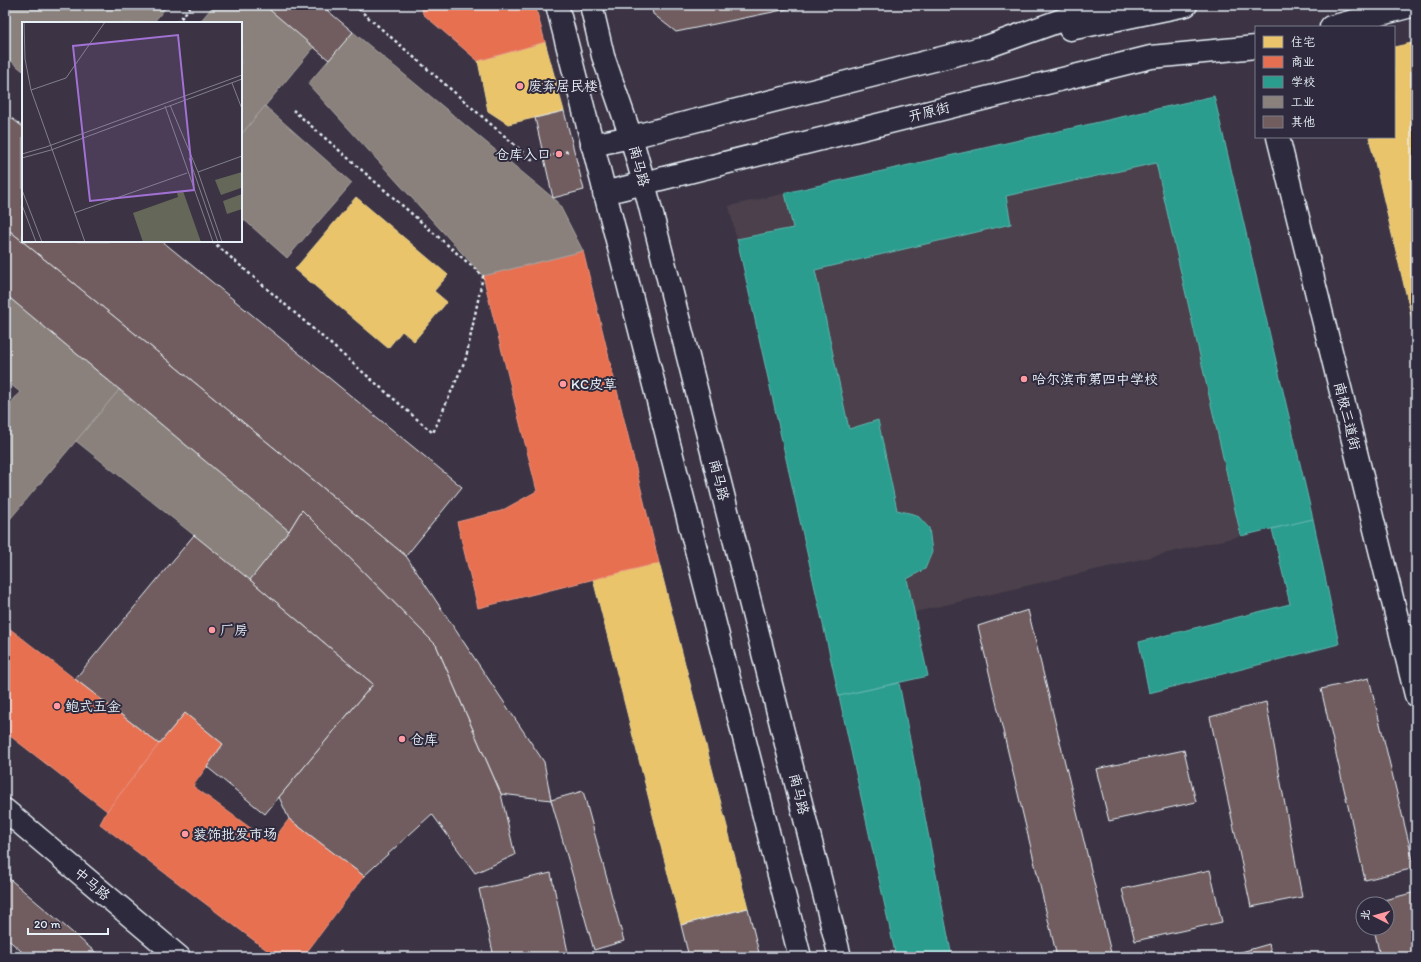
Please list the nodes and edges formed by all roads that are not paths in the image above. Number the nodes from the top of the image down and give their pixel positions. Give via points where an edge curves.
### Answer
1 (557, 5) edge
2 (591, 5) edge
3 (1104, 5) edge
4 (1186, 5) edge
5 (1415, 5) edge
6 (1335, 26) edge
7 (989, 46) junction
8 (1255, 47) edge
9 (631, 137) junction
10 (1278, 138) edge
11 (592, 145) junction
12 (644, 183) junction
13 (604, 193) junction
14 (1409, 638) edge
15 (1416, 696) edge
16 (5, 810) edge
17 (179, 957) edge
18 (800, 957) edge
19 (840, 957) edge

1 - 11 main road
2 - 9 main road, 南马路 via 603,56
3 - 7 main road
4 - 7 main road
5 - 6 main road
7 - 9 main road
8 - 12 main road, 开原街 via 1151,57
9 - 11 main road
9 - 12 main road, 南马路
10 - 14 main road, 南极三道街
11 - 13 main road
12 - 13 main road, 开原街
12 - 19 main road, 南马路
13 - 18 main road
14 - 15 main road, 南极三道街
16 - 17 main road, 中马路

